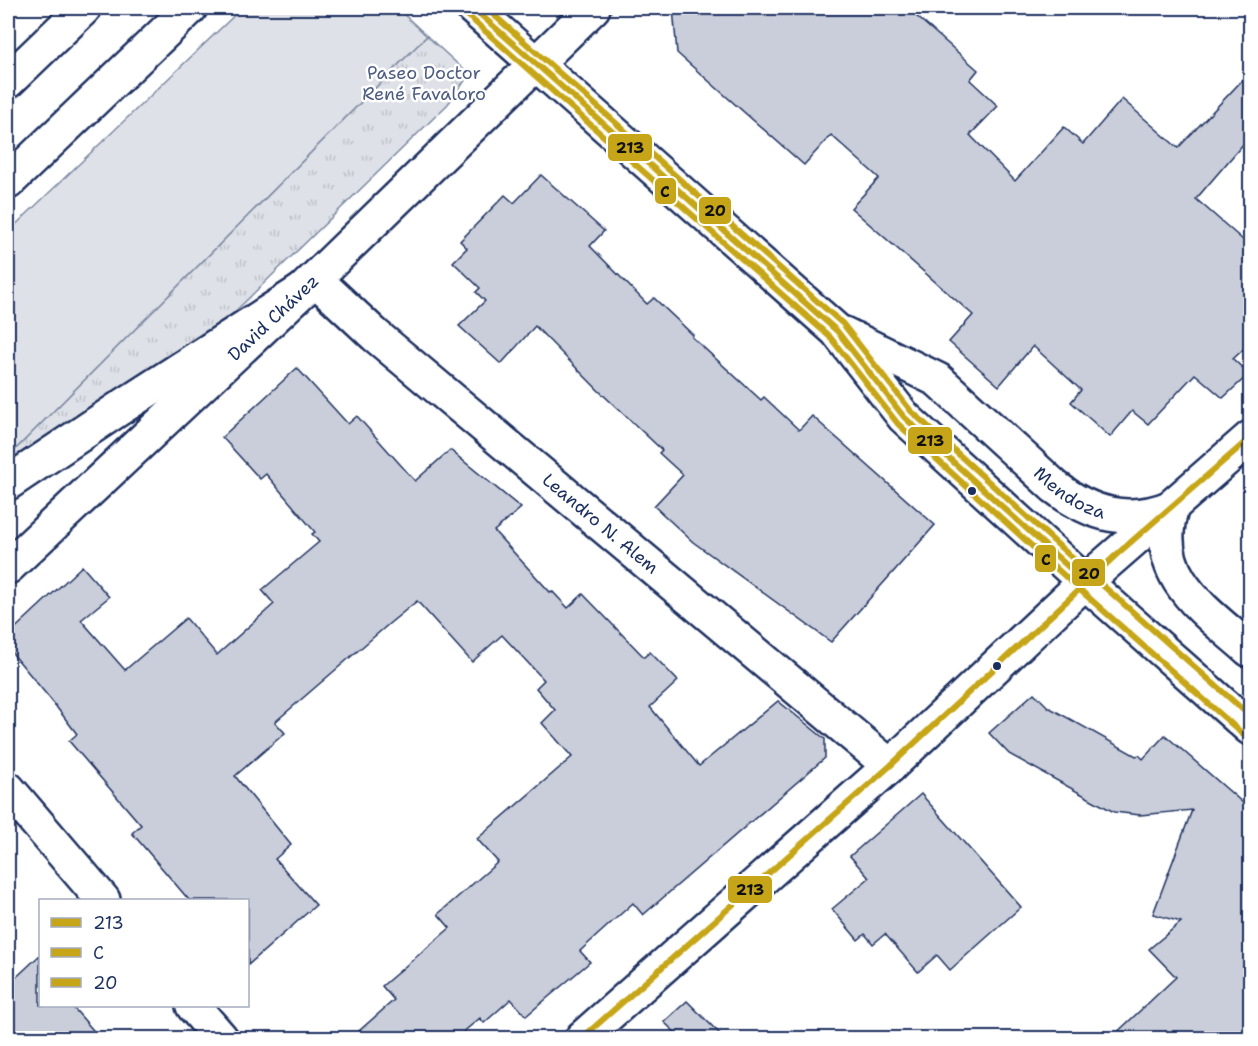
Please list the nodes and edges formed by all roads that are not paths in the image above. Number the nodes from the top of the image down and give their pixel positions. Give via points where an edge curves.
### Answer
1 (84, 8) edge
2 (190, 8) edge
3 (473, 8) edge
4 (593, 8) edge
5 (535, 63) junction
6 (8, 81) edge
7 (8, 182) edge
8 (309, 284) junction
9 (837, 331) junction
10 (1251, 438) edge
11 (8, 483) edge
12 (1172, 507) junction
13 (8, 567) edge
14 (1085, 582) junction
15 (1251, 650) edge
16 (1251, 728) edge
17 (890, 766) junction
18 (8, 789) edge
19 (102, 899) edge
20 (195, 1007) edge
21 (221, 1038) edge
22 (582, 1038) edge

1 - 6 main road
2 - 7 main road
3 - 5 main road, Mendoza
4 - 5 main road, David Chávez
5 - 8 main road, David Chávez
5 - 9 main road, Mendoza
8 - 11 main road
8 - 13 main road, David Chávez
8 - 17 main road, Leandro N. Alem via 384,342
9 - 12 main road, Mendoza via 938,380 1055,487 1083,506 1133,516
9 - 14 main road, Mendoza via 904,417
10 - 12 main road
12 - 14 main road
12 - 15 main road via 1166,530 1176,577 1196,601
14 - 16 main road, Mendoza
14 - 17 main road
17 - 22 main road
18 - 19 main road
20 - 21 main road

